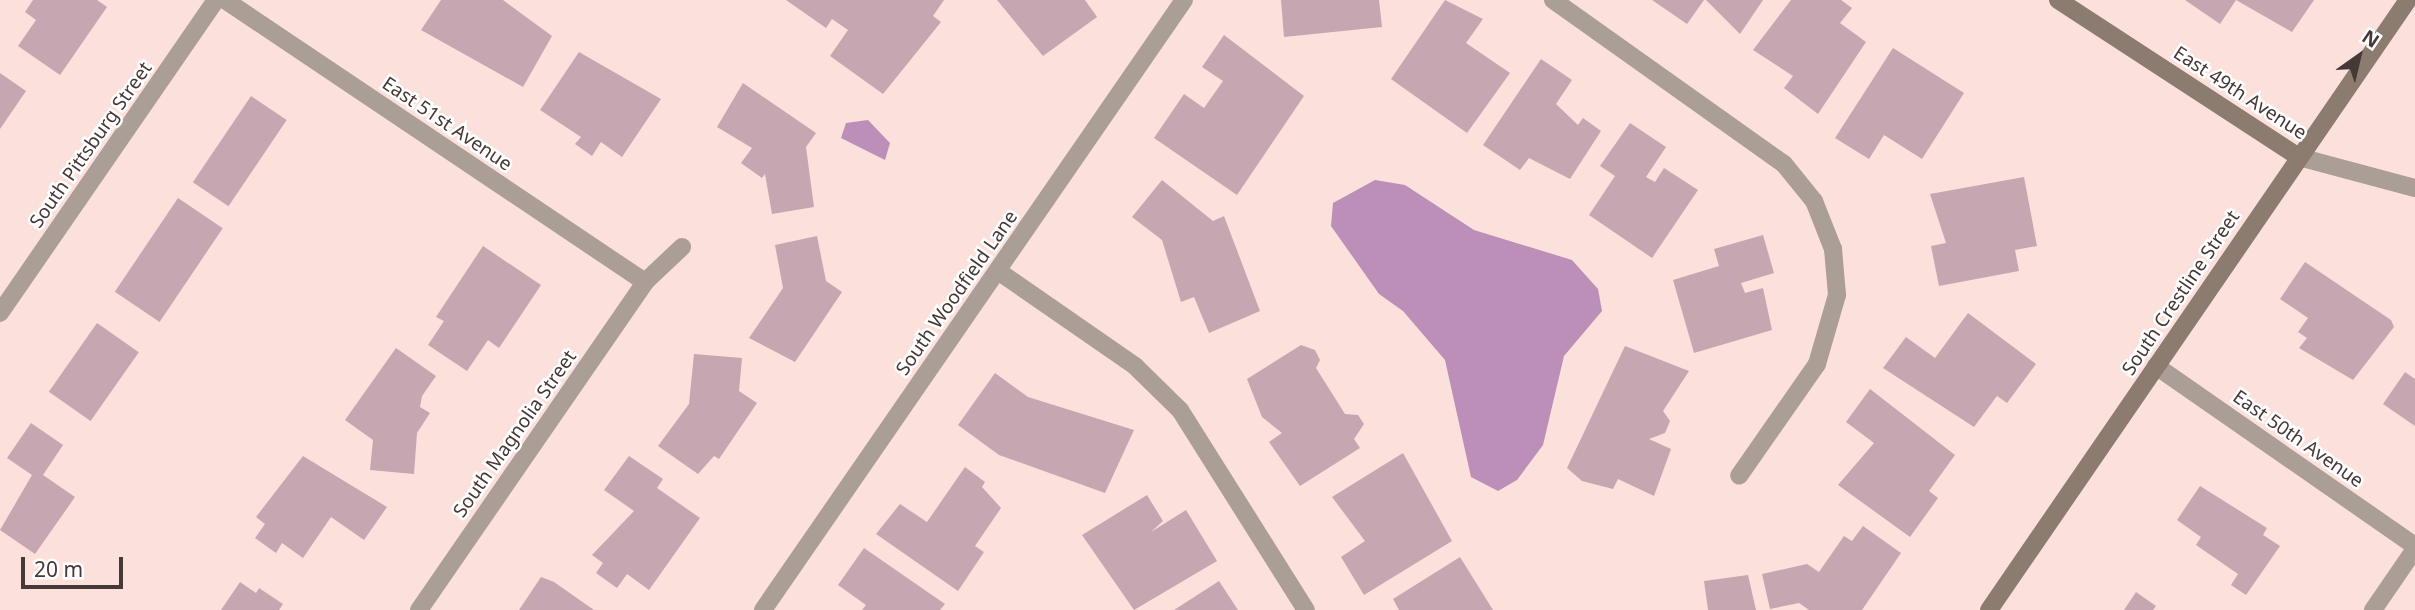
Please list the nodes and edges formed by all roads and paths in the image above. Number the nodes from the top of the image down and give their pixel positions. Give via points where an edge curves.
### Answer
1 (216, 0) edge
2 (225, 0) edge
3 (1184, 0) edge
4 (1553, 0) edge
5 (2058, 0) edge
6 (2408, 0) edge
7 (2299, 157) junction
8 (2415, 188) edge
9 (682, 247) dead end
10 (998, 271) junction
11 (645, 282) junction
12 (0, 313) edge
13 (2156, 366) junction
14 (1739, 477) dead end
15 (2415, 547) edge
16 (419, 610) edge
17 (763, 610) edge
18 (1306, 610) edge
19 (1989, 610) edge
20 (2373, 610) edge

1 - 12 street, South Pittsburg Street
2 - 11 street, East 51st Avenue
3 - 10 street, South Woodfield Lane
4 - 14 street via 1784,164 1814,201 1833,249 1837,296 1818,364
5 - 7 street, East 49th Avenue
6 - 7 street, South Crestline Street
7 - 8 street, East 49th Avenue
7 - 13 street, South Crestline Street
9 - 11 street, South Magnolia Street
10 - 17 street, South Woodfield Lane
10 - 18 street via 1135,366 1174,402
11 - 16 street, South Magnolia Street
13 - 15 street, East 50th Avenue
13 - 19 street, South Crestline Street
15 - 20 street

